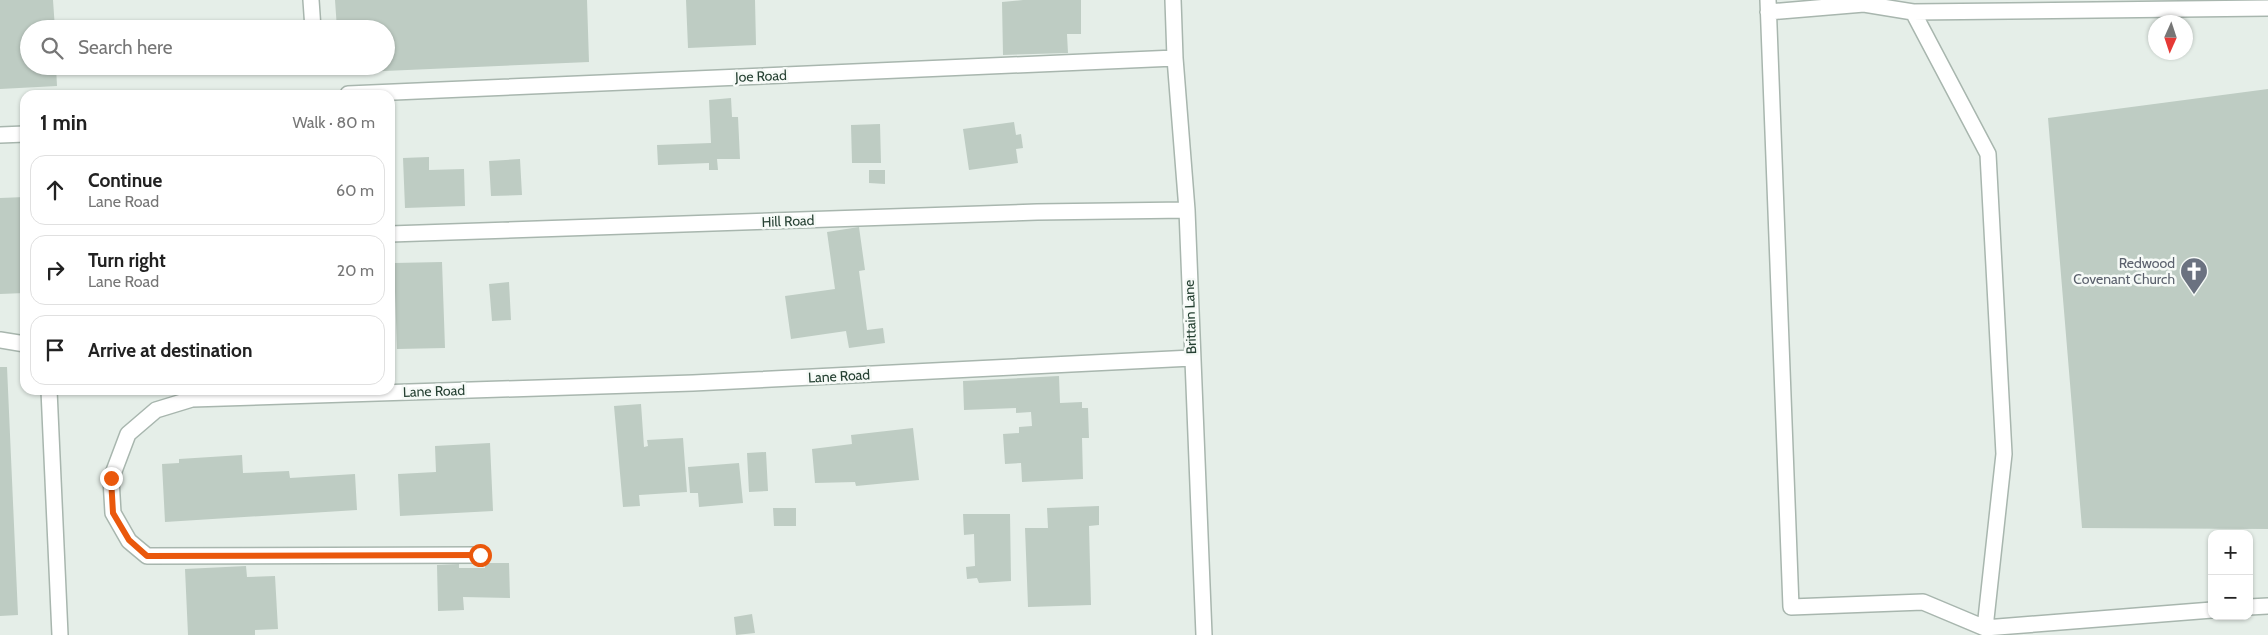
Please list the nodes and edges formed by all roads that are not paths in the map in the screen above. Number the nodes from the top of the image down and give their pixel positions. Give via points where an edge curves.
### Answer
1 (311, 0) edge
2 (1173, 0) edge
3 (1864, 2) edge
4 (1768, 6) edge
5 (2268, 8) edge
6 (1913, 12) junction
7 (312, 20) edge
8 (1175, 58) junction
9 (395, 92) edge
10 (20, 134) edge
11 (0, 135) edge
12 (1187, 210) junction
13 (395, 234) edge
14 (0, 340) edge
15 (20, 343) edge
16 (1192, 358) junction
17 (395, 393) edge
18 (49, 395) edge
19 (317, 395) edge
20 (480, 555) dead end
21 (2268, 606) edge
22 (2253, 607) edge
23 (2208, 610) edge
24 (1985, 628) junction
25 (60, 635) edge
26 (1204, 635) edge

1 - 7 street
2 - 8 street, Brittain Lane
3 - 4 street
3 - 6 street
4 - 24 street via 1791,607 1923,602
5 - 6 street
6 - 24 street via 1988,154 2004,454
8 - 9 street, Joe Road
8 - 12 street, Brittain Lane
10 - 11 street
12 - 13 street, Hill Road via 1037,212
12 - 16 street, Brittain Lane
14 - 15 street
16 - 17 street, Lane Road via 693,383
16 - 26 street, Brittain Lane
18 - 25 street
19 - 20 street, Lane Road via 192,399 156,410 128,434 111,478 113,513 129,540 147,556
21 - 22 street
23 - 24 street

